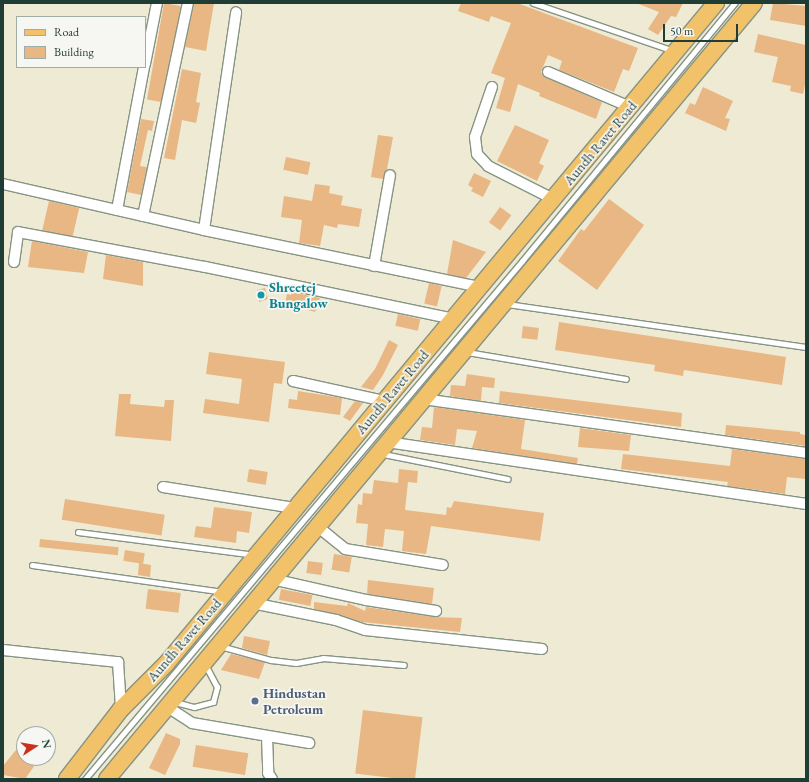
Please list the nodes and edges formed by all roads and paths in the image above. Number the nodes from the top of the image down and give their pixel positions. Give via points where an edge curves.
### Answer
1 (157, 3) edge
2 (188, 3) edge
3 (533, 3) edge
4 (716, 3) edge
5 (735, 3) edge
6 (754, 3) edge
7 (236, 12) dead end
8 (676, 52) junction
9 (146, 59) edge
10 (144, 68) edge
11 (548, 72) dead end
12 (492, 87) dead end
13 (630, 107) junction
14 (390, 175) dead end
15 (3, 184) edge
16 (553, 199) junction
17 (117, 210) junction
18 (143, 216) junction
19 (204, 230) junction
20 (14, 262) dead end
21 (374, 266) junction
22 (480, 287) junction
23 (502, 304) junction
24 (452, 319) junction
25 (806, 347) edge
26 (463, 351) junction
27 (626, 379) dead end
28 (293, 381) dead end
29 (423, 399) junction
30 (384, 401) junction
31 (382, 447) junction
32 (806, 453) edge
33 (508, 479) dead end
34 (163, 488) dead end
35 (806, 504) edge
36 (294, 508) junction
37 (317, 526) junction
38 (78, 532) dead end
39 (256, 555) junction
40 (443, 565) dead end
41 (32, 566) dead end
42 (272, 579) junction
43 (226, 592) junction
44 (252, 603) junction
45 (436, 611) dead end
46 (217, 645) junction
47 (542, 649) dead end
48 (3, 650) edge
49 (203, 661) junction
50 (404, 665) dead end
51 (168, 703) junction
52 (121, 709) junction
53 (268, 736) junction
54 (309, 743) dead end
55 (67, 779) edge
56 (85, 779) edge
57 (107, 779) edge
58 (272, 779) edge

1 - 9 street
2 - 18 street
3 - 8 lane
4 - 8 main road, Aundh Ravet Road
5 - 56 lane
6 - 23 main road, Aundh Ravet Road
7 - 19 street
8 - 13 main road, Aundh Ravet Road
10 - 17 street
11 - 13 street
12 - 16 street via 475,137 477,154 488,166
13 - 16 main road, Aundh Ravet Road
14 - 21 street
15 - 17 street
16 - 22 main road, Aundh Ravet Road
17 - 18 street
18 - 19 street
19 - 21 street
20 - 24 street via 18,232
21 - 22 street
22 - 24 main road, Aundh Ravet Road
23 - 25 lane
23 - 26 main road, Aundh Ravet Road
24 - 30 main road, Aundh Ravet Road
26 - 27 lane
26 - 29 main road, Aundh Ravet Road
28 - 30 street
29 - 31 main road, Aundh Ravet Road
29 - 32 street
30 - 36 main road, Aundh Ravet Road
31 - 33 lane
31 - 35 street
31 - 37 main road, Aundh Ravet Road
34 - 36 street
36 - 39 main road, Aundh Ravet Road
37 - 40 street via 345,549
37 - 42 main road, Aundh Ravet Road
38 - 39 lane
39 - 43 main road, Aundh Ravet Road
41 - 43 lane
42 - 44 main road, Aundh Ravet Road
42 - 45 street via 366,600
43 - 52 main road, Aundh Ravet Road via 166,664
44 - 46 main road, Aundh Ravet Road
44 - 47 street via 336,620 366,630
46 - 49 main road, Aundh Ravet Road
46 - 50 lane via 296,664 323,658
48 - 52 street via 118,662
49 - 51 main road, Aundh Ravet Road
49 - 51 lane via 217,687 213,702 194,707
51 - 53 street via 192,724
51 - 57 main road, Aundh Ravet Road
52 - 55 main road, Aundh Ravet Road
53 - 54 street
53 - 58 street via 268,773

